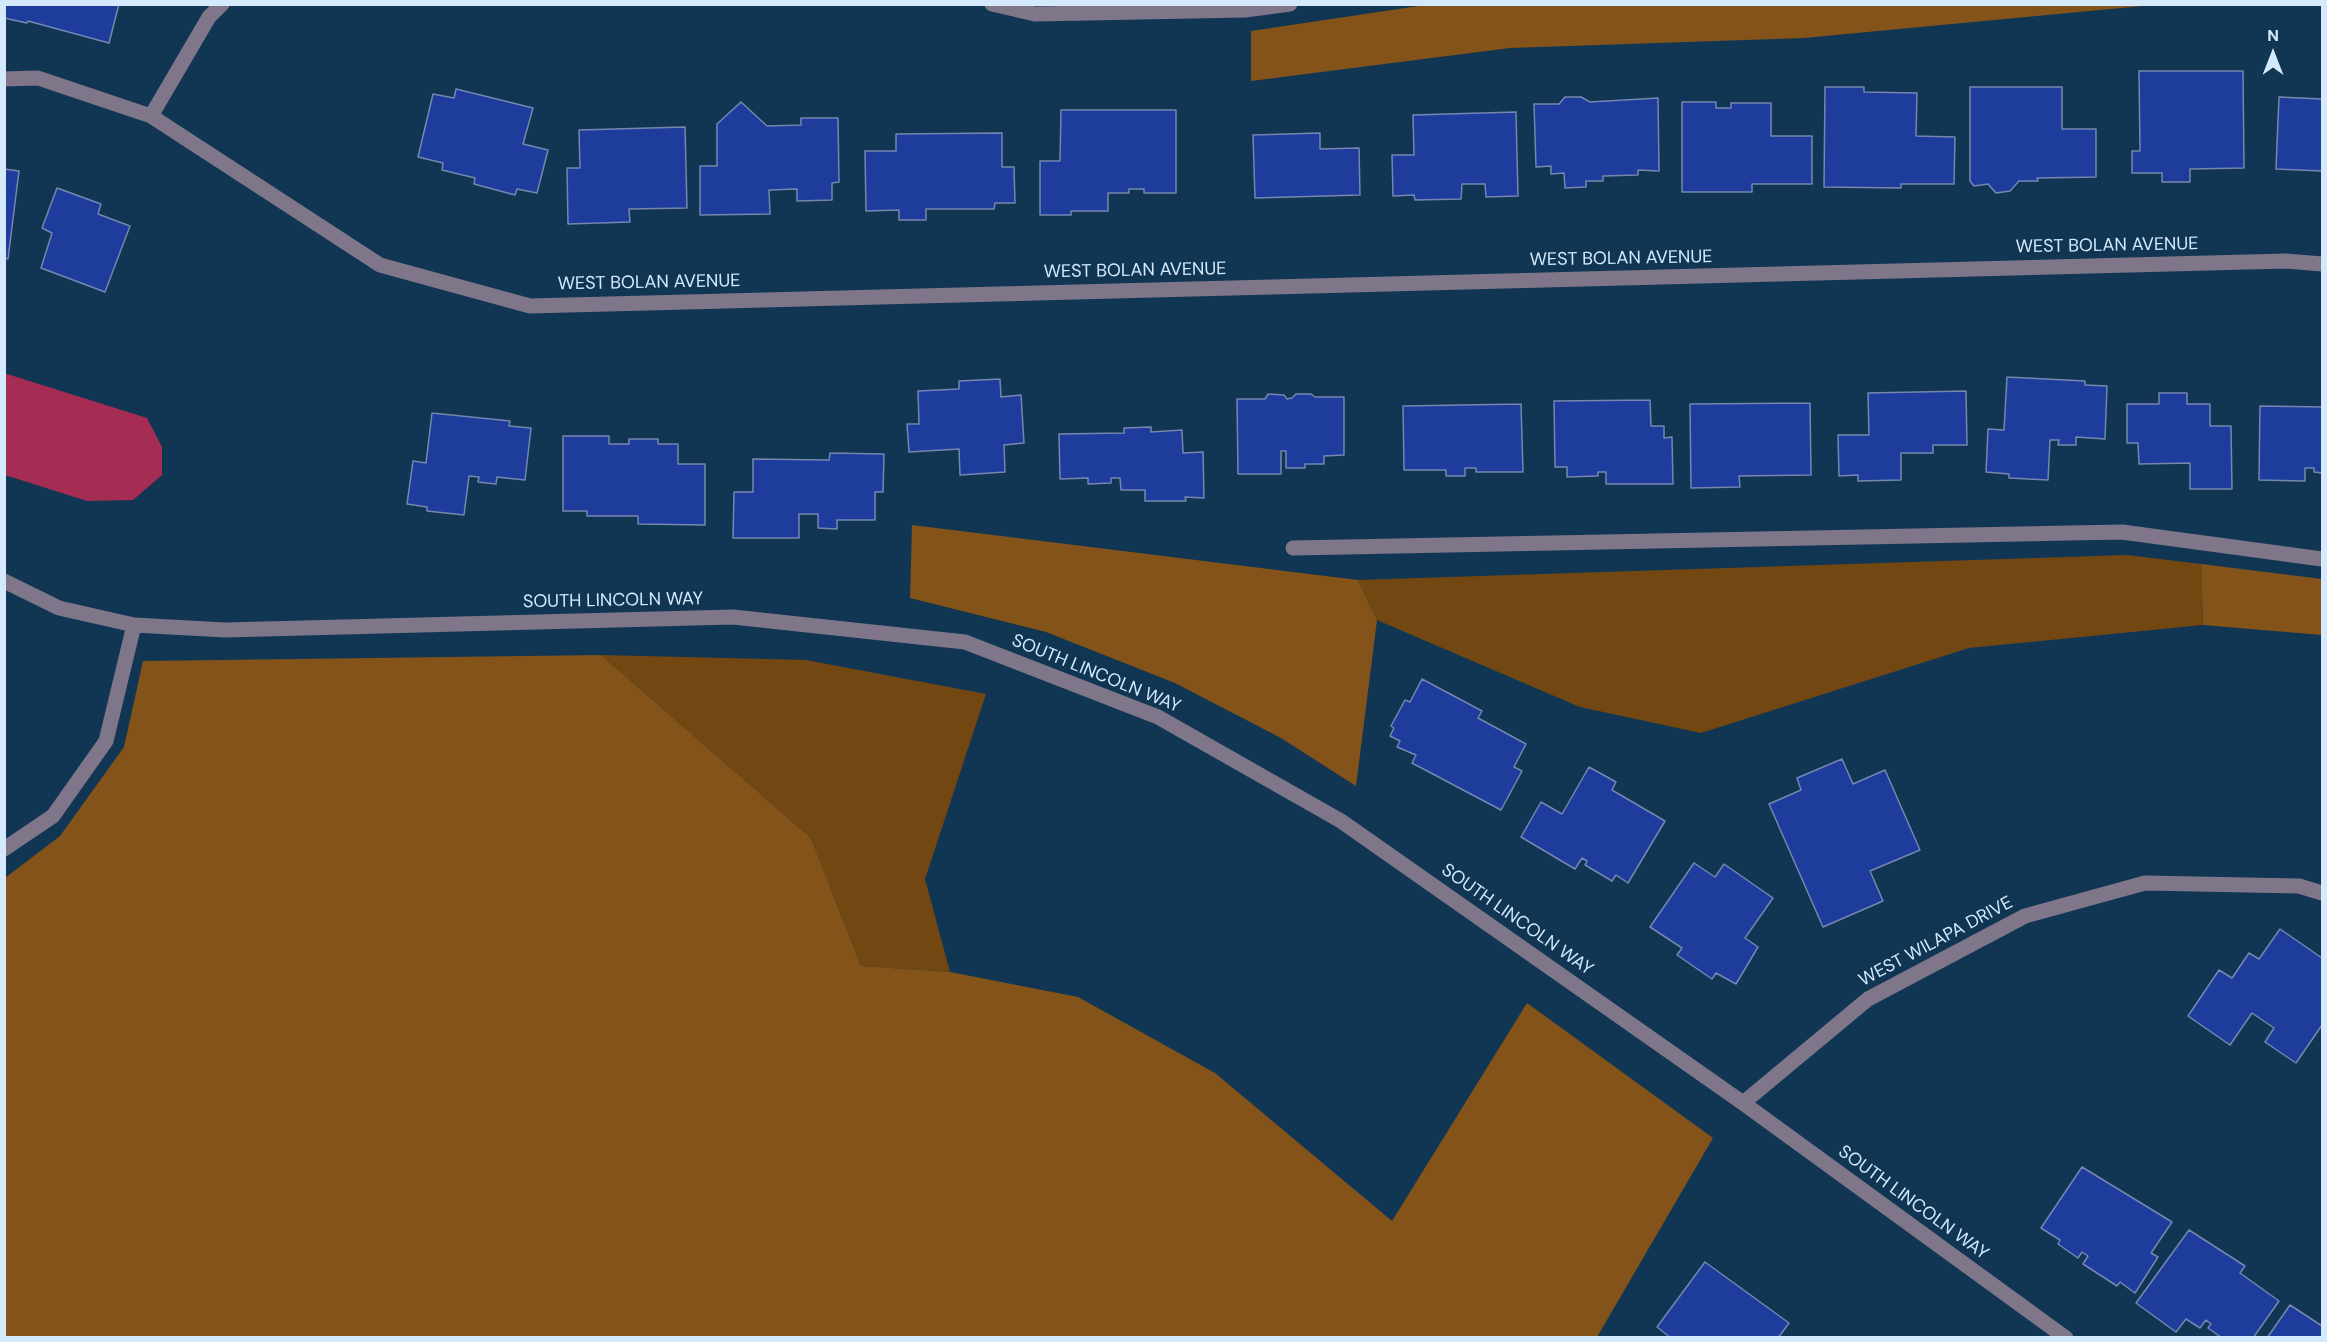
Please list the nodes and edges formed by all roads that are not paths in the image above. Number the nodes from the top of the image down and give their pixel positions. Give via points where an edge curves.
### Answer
1 (222, 4) edge
2 (992, 4) edge
3 (1290, 4) edge
4 (4, 79) edge
5 (151, 116) junction
6 (2322, 264) edge
7 (1293, 548) dead end
8 (2322, 559) edge
9 (4, 581) edge
10 (134, 625) junction
11 (4, 849) edge
12 (2322, 893) edge
13 (1743, 1103) junction
14 (2066, 1338) edge

1 - 5 street via 209,17
2 - 3 street via 1035,14 1245,10
4 - 5 street, WEST BOLAN AVENUE via 38,78
5 - 6 street, WEST BOLAN AVENUE via 380,265 530,306 2286,261
7 - 8 street via 2122,532
9 - 10 street, SOUTH LINCOLN WAY via 59,608
10 - 11 street via 106,741 53,816
10 - 13 street, SOUTH LINCOLN WAY via 225,630 733,618 965,642 1158,717 1341,821
12 - 13 street, WEST WILAPA DRIVE via 2299,886 2145,883 2025,916 1868,999
13 - 14 street, SOUTH LINCOLN WAY

